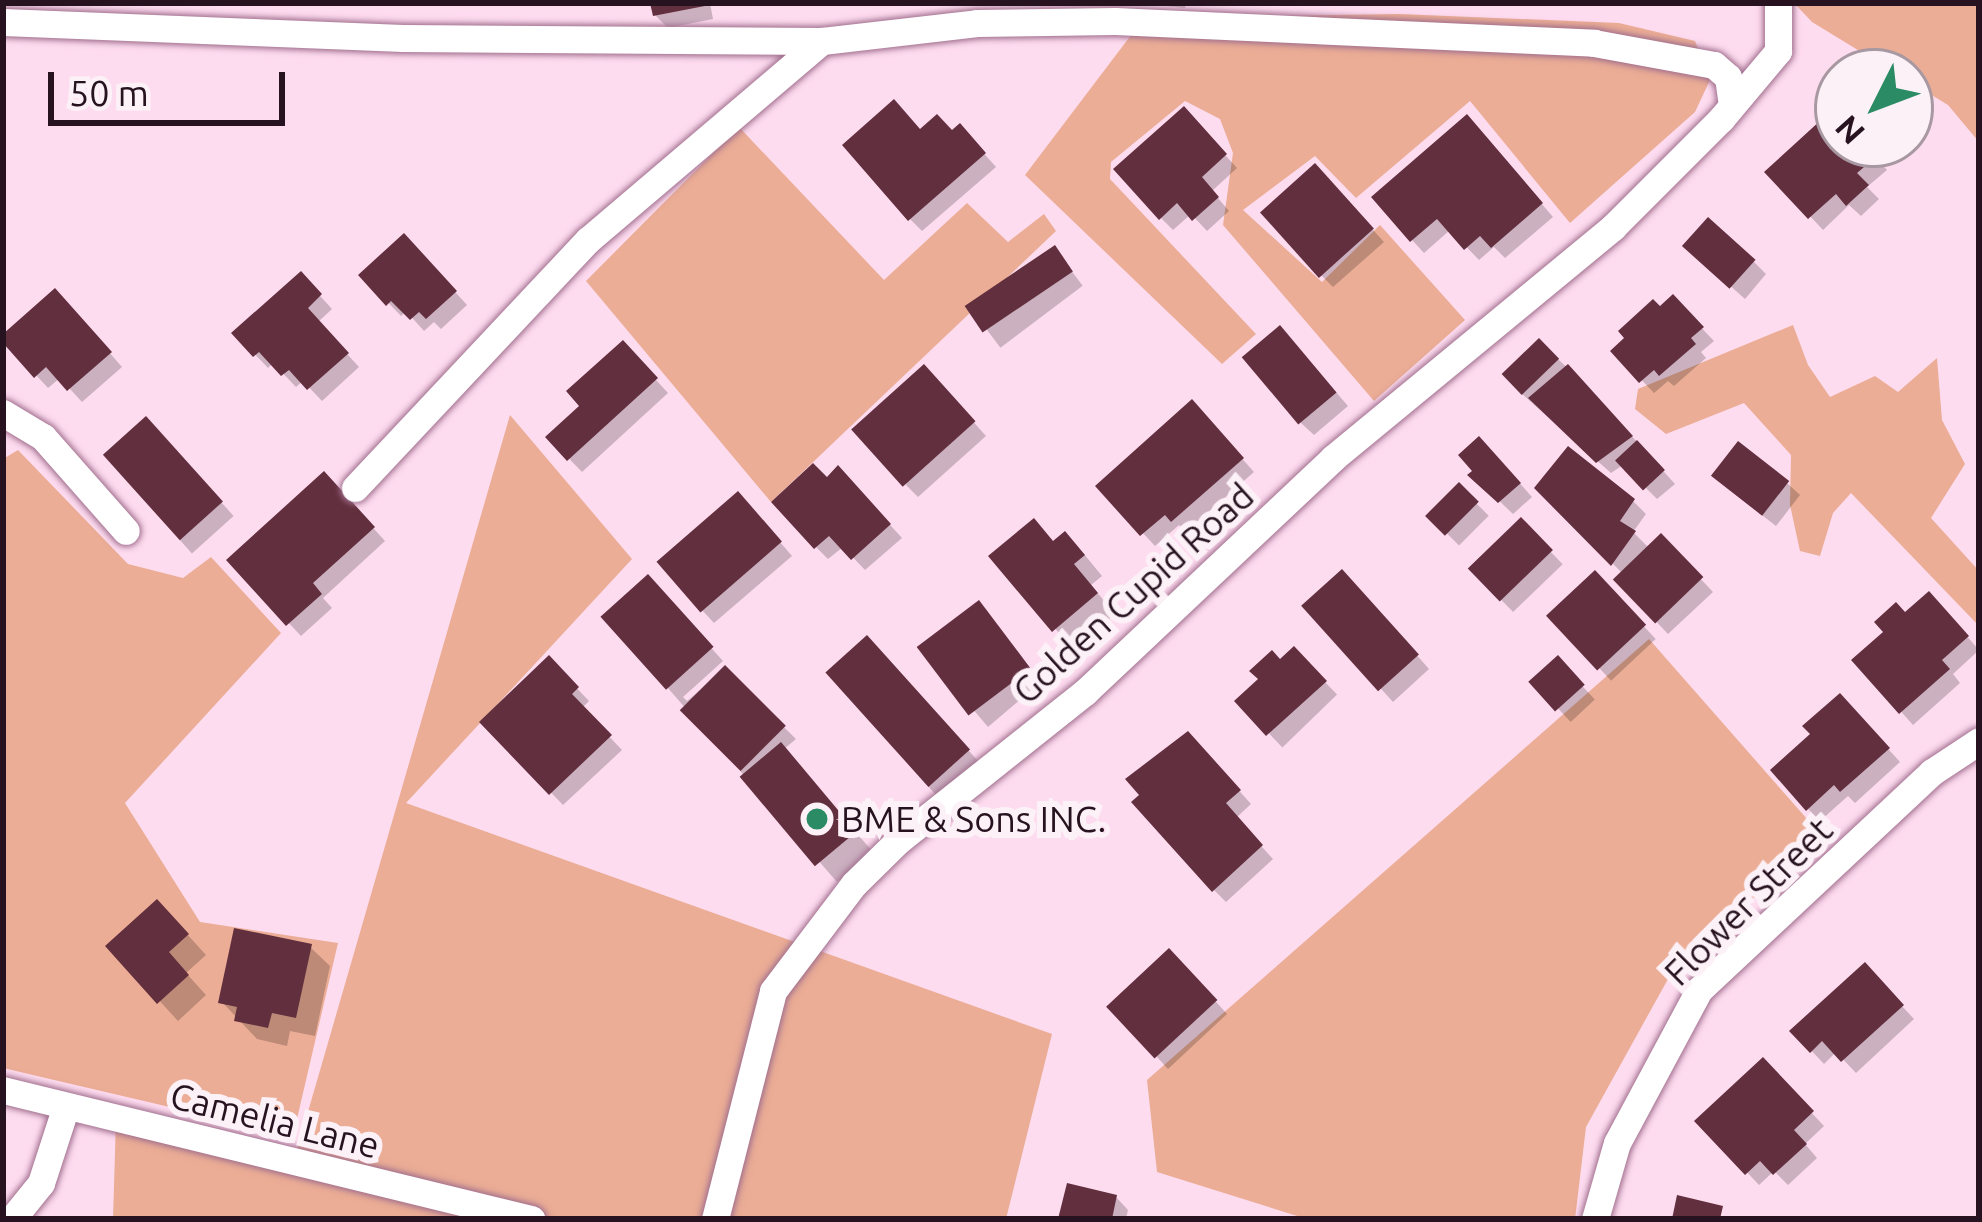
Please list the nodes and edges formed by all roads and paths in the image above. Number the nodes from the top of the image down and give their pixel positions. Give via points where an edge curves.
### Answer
1 (1778, 3) edge
2 (3, 22) edge
3 (822, 41) junction
4 (1732, 105) junction
5 (3, 413) edge
6 (355, 488) dead end
7 (126, 531) dead end
8 (1979, 742) edge
9 (3, 1090) edge
10 (66, 1106) junction
11 (12, 1219) edge
12 (531, 1219) edge
13 (715, 1219) edge
14 (1595, 1219) edge

1 - 4 street, Golden Cupid Road via 1778,51
2 - 3 street via 403,38
3 - 4 street via 977,23 1115,21 1594,44 1714,64 1728,76
3 - 6 street via 588,240
4 - 13 street, Golden Cupid Road via 1613,227 1333,458 1090,688 854,884 773,991
5 - 7 street via 43,437
8 - 14 street, Flower Street via 1932,772 1699,990 1617,1143
9 - 10 street, Camelia Lane
10 - 11 street via 41,1184
10 - 12 street, Camelia Lane

